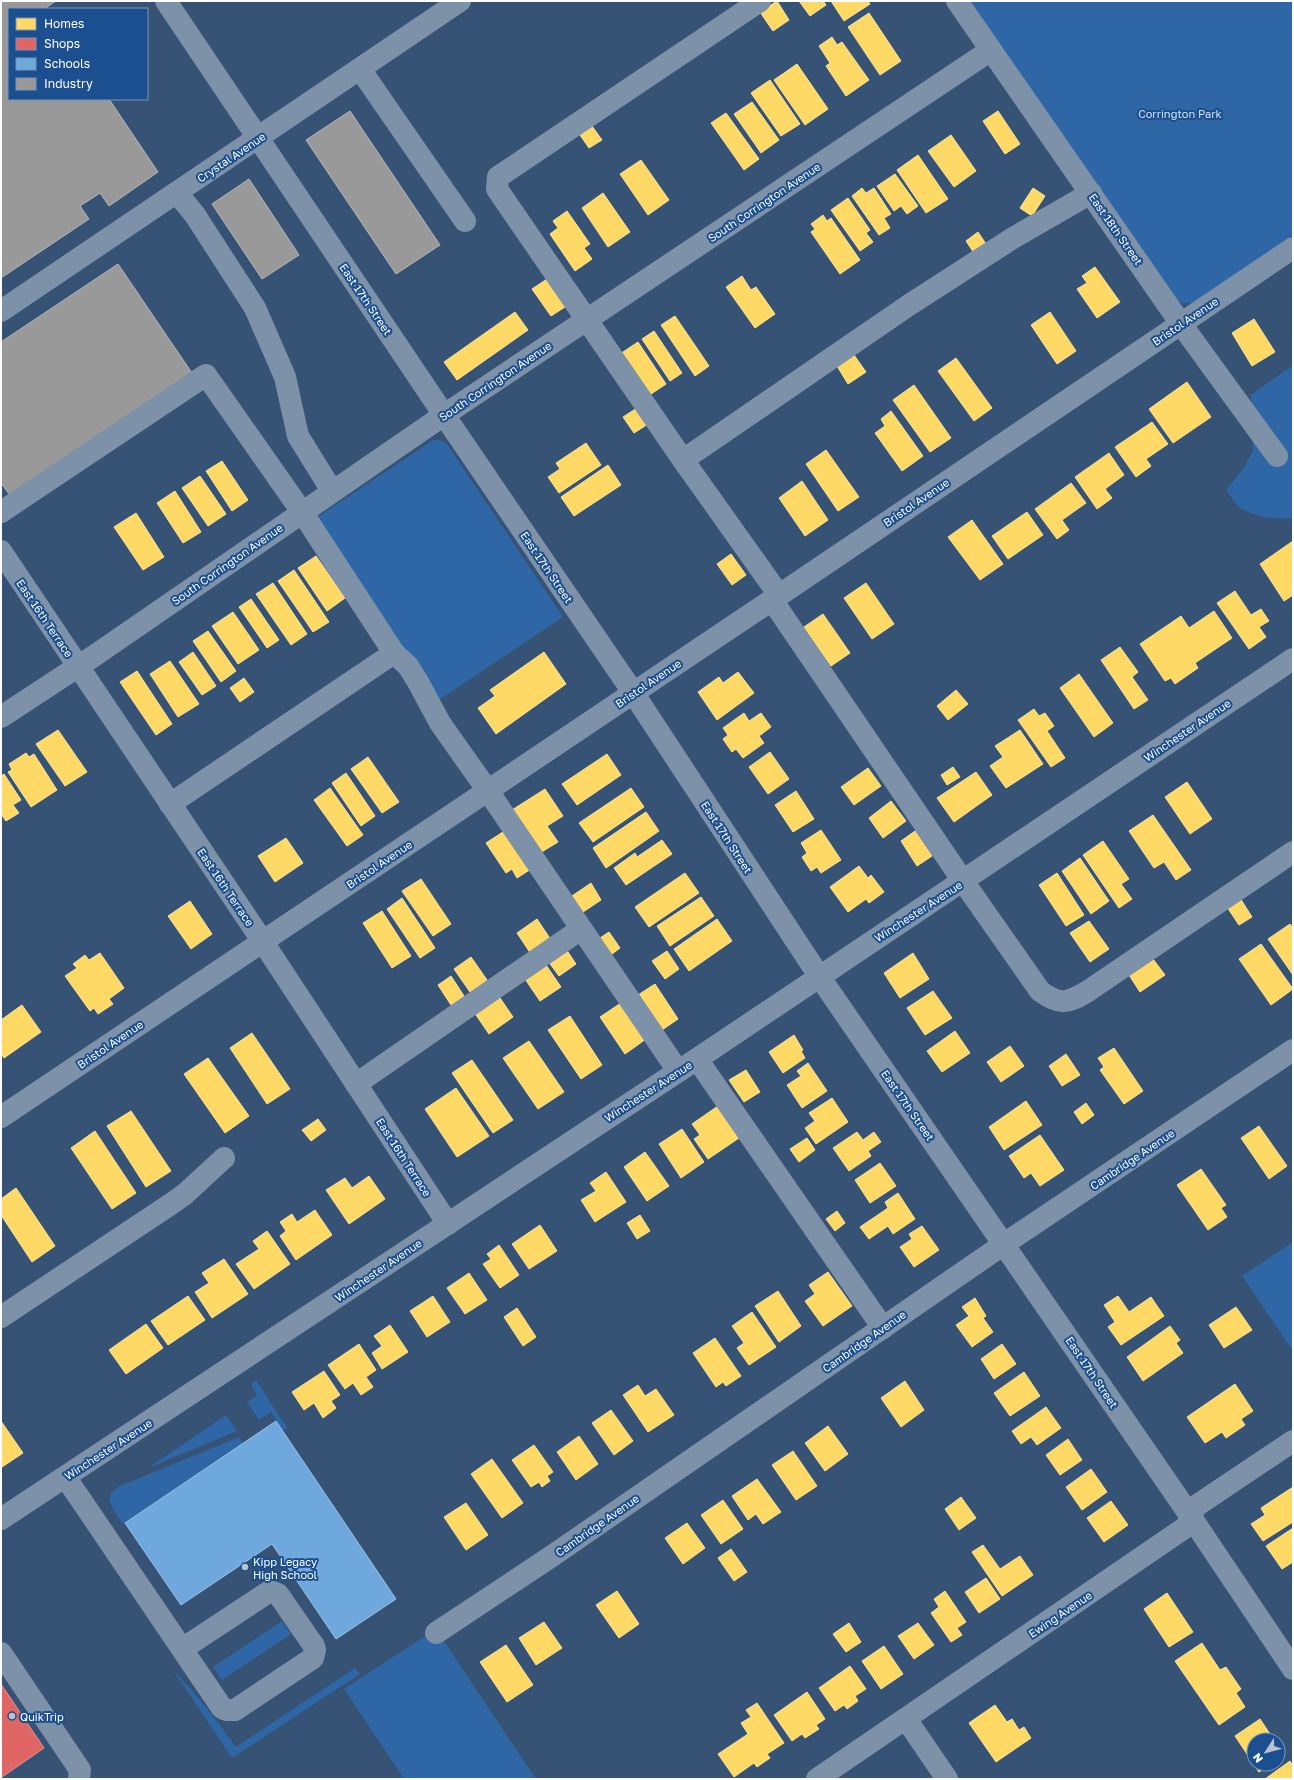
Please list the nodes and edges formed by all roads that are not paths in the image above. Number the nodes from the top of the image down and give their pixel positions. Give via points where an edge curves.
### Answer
1 (166, 1) edge
2 (460, 1) edge
3 (760, 1) edge
4 (957, 1) edge
5 (991, 50) junction
6 (360, 69) junction
7 (258, 138) junction
8 (1091, 192) junction
9 (177, 193) junction
10 (465, 221) dead end
11 (1293, 248) edge
12 (1, 311) edge
13 (587, 320) junction
14 (1181, 324) junction
15 (444, 415) junction
16 (1277, 456) dead end
17 (683, 460) junction
18 (332, 491) junction
19 (1, 512) edge
20 (302, 512) junction
21 (1, 551) edge
22 (775, 598) junction
23 (394, 653) junction
24 (1293, 659) edge
25 (78, 667) junction
26 (633, 693) junction
27 (1, 717) edge
28 (488, 791) junction
29 (170, 804) junction
30 (1293, 852) edge
31 (963, 881) junction
32 (581, 929) junction
33 (263, 942) junction
34 (819, 976) junction
35 (1293, 1050) edge
36 (697, 1059) junction
37 (678, 1072) junction
38 (356, 1084) junction
39 (1, 1117) edge
40 (224, 1158) dead end
41 (448, 1224) junction
42 (1004, 1244) junction
43 (1, 1317) edge
44 (883, 1328) junction
45 (1293, 1441) edge
46 (65, 1477) junction
47 (1191, 1517) junction
48 (1, 1519) edge
49 (436, 1633) dead end
50 (182, 1649) junction
51 (1, 1653) edge
52 (1293, 1669) edge
53 (906, 1719) junction
54 (79, 1779) edge
55 (817, 1779) edge
56 (947, 1779) edge

1 - 7 street, East 17th Street
2 - 6 street, Crystal Avenue
3 - 13 street via 498,177 497,189
4 - 5 street, East 18th Street
5 - 8 street, East 18th Street
5 - 13 street, South Corrington Avenue
6 - 7 street, Crystal Avenue
6 - 10 street
7 - 9 street, Crystal Avenue
7 - 15 street, East 17th Street
8 - 14 street, East 18th Street
8 - 17 street via 1013,238 909,305
9 - 12 street, Crystal Avenue
9 - 18 street via 195,215 255,308 285,377 298,436
11 - 14 street, Bristol Avenue
13 - 15 street, South Corrington Avenue
13 - 17 street
14 - 16 street, East 18th Street
14 - 22 street, Bristol Avenue
15 - 18 street, South Corrington Avenue
15 - 26 street, East 17th Street
17 - 22 street
18 - 20 street, South Corrington Avenue
19 - 20 street via 206,375
20 - 23 street
20 - 25 street, South Corrington Avenue
21 - 25 street, East 16th Terrace
22 - 26 street, Bristol Avenue
22 - 31 street
23 - 28 street via 408,666 440,723
23 - 29 street
24 - 31 street, Winchester Avenue
25 - 27 street, South Corrington Avenue
25 - 29 street, East 16th Terrace
26 - 28 street, Bristol Avenue
26 - 34 street, East 17th Street
28 - 32 street
28 - 33 street, Bristol Avenue
29 - 33 street, East 16th Terrace
30 - 31 street via 1088,991 1072,1000 1060,1002 1040,991
31 - 34 street, Winchester Avenue
32 - 37 street
32 - 38 street
33 - 38 street, East 16th Terrace
33 - 39 street, Bristol Avenue
34 - 36 street, Winchester Avenue
34 - 42 street, East 17th Street
35 - 42 street, Cambridge Avenue
36 - 37 street, Winchester Avenue
36 - 44 street
37 - 41 street, Winchester Avenue
38 - 41 street, East 16th Terrace
40 - 43 street via 171,1204
41 - 46 street, Winchester Avenue
42 - 44 street, Cambridge Avenue
42 - 47 street, East 17th Street
44 - 49 street, Cambridge Avenue
45 - 47 street, Ewing Avenue via 1196,1506
46 - 48 street, Winchester Avenue
46 - 50 street
47 - 52 street, East 17th Street
47 - 53 street, Ewing Avenue via 1186,1527
50 - 50 street via 222,1708 231,1710 235,1710 313,1658 315,1650 278,1594 270,1591
51 - 54 street via 80,1770
53 - 55 street, Ewing Avenue
53 - 56 street

